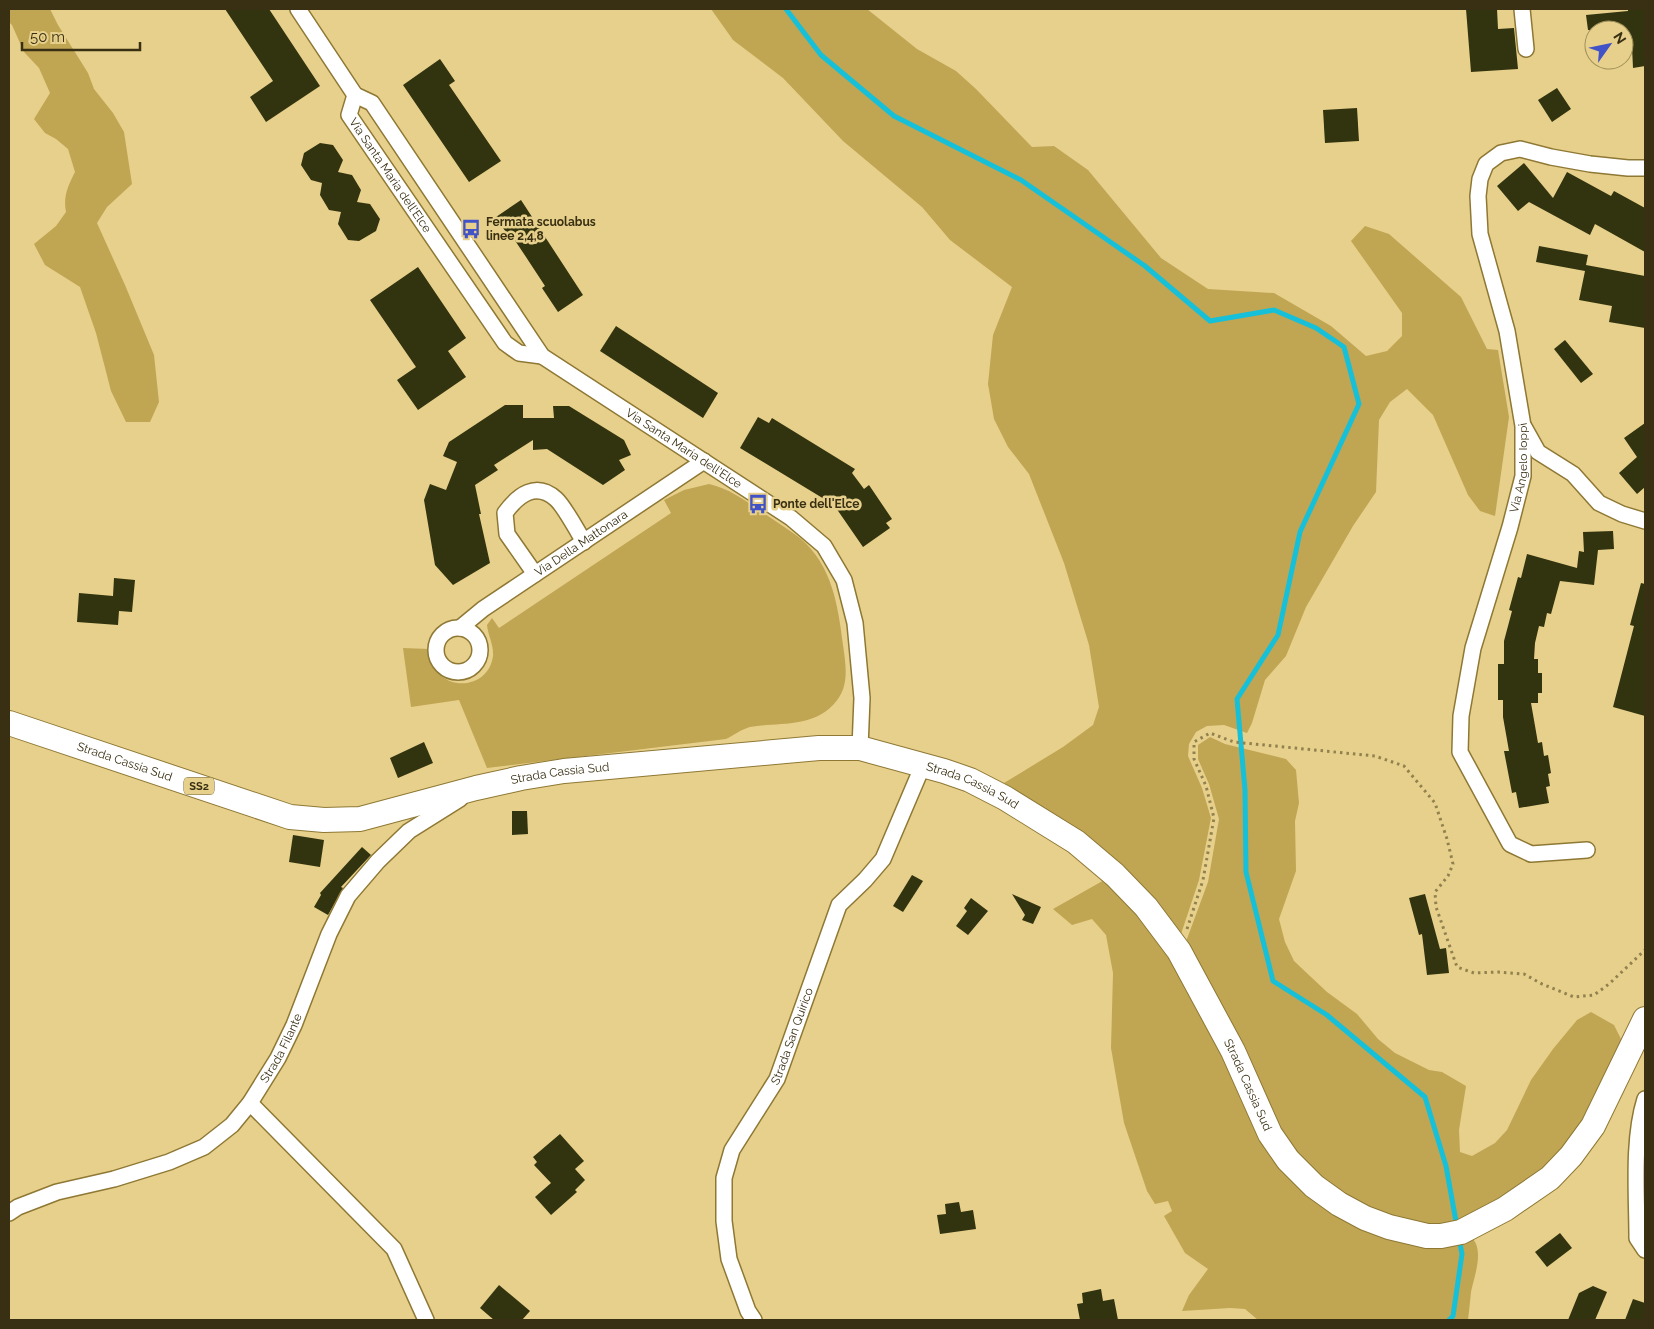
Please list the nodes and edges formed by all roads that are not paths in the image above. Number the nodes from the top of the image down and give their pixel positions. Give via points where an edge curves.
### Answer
1 (298, 9) edge
2 (1522, 9) edge
3 (1526, 49) dead end
4 (355, 95) junction
5 (1645, 168) edge
6 (542, 356) junction
7 (1524, 426) junction
8 (704, 462) junction
9 (1645, 521) edge
10 (584, 542) junction
11 (535, 574) junction
12 (460, 628) dead end
13 (9, 723) edge
14 (860, 748) junction
15 (923, 764) junction
16 (476, 788) junction
17 (1587, 850) dead end
18 (1645, 1019) edge
19 (1645, 1099) edge
20 (250, 1103) junction
21 (1642, 1140) edge
22 (9, 1212) edge
23 (1642, 1243) edge
24 (426, 1320) edge
25 (754, 1320) edge

1 - 4 street, Via Santa Maria dell'Elce
2 - 3 street
4 - 6 street, Via Santa Maria dell'Elce via 372,103
4 - 6 street, Via Santa Maria dell'Elce via 349,115 505,343 520,352
5 - 7 street, Via Angelo Ioppi via 1590,164 1520,150 1501,152 1486,164 1478,196 1480,234 1507,331
6 - 8 street, Via Santa Maria dell'Elce
7 - 9 street via 1538,452 1572,474 1599,503
7 - 17 street, Via Angelo Ioppi via 1524,476 1473,648 1461,716 1460,752 1510,844 1532,854
8 - 10 street, Via Della Mattonara
8 - 14 street, Via Santa Maria dell'Elce via 791,518 824,546 844,580 855,623 862,698
10 - 11 street, Via Della Mattonara
10 - 11 street via 556,500 541,491 532,490 514,501 505,513 507,534
11 - 12 street, Via Della Mattonara via 483,608
13 - 16 main road, Strada Cassia Sud / SS2 via 290,817 360,819
14 - 15 main road, Strada Cassia Sud
14 - 16 main road, Strada Cassia Sud via 819,748 564,771
15 - 18 main road, Strada Cassia Sud via 970,780 1005,798 1076,842 1115,875 1146,907 1179,951 1233,1051 1270,1134 1288,1160 1314,1186 1365,1218 1413,1234 1441,1236 1471,1228 1550,1178 1594,1126
15 - 25 street, Strada San Quirico via 883,859 839,905 777,1079 732,1150 724,1178 724,1221 729,1259
16 - 20 street, Strada Filante via 409,831 348,896 278,1058
19 - 21 street via 1641,1112
20 - 22 street, Strada Filante via 232,1125 204,1147 114,1179 57,1192
20 - 24 street via 394,1249
21 - 23 street

